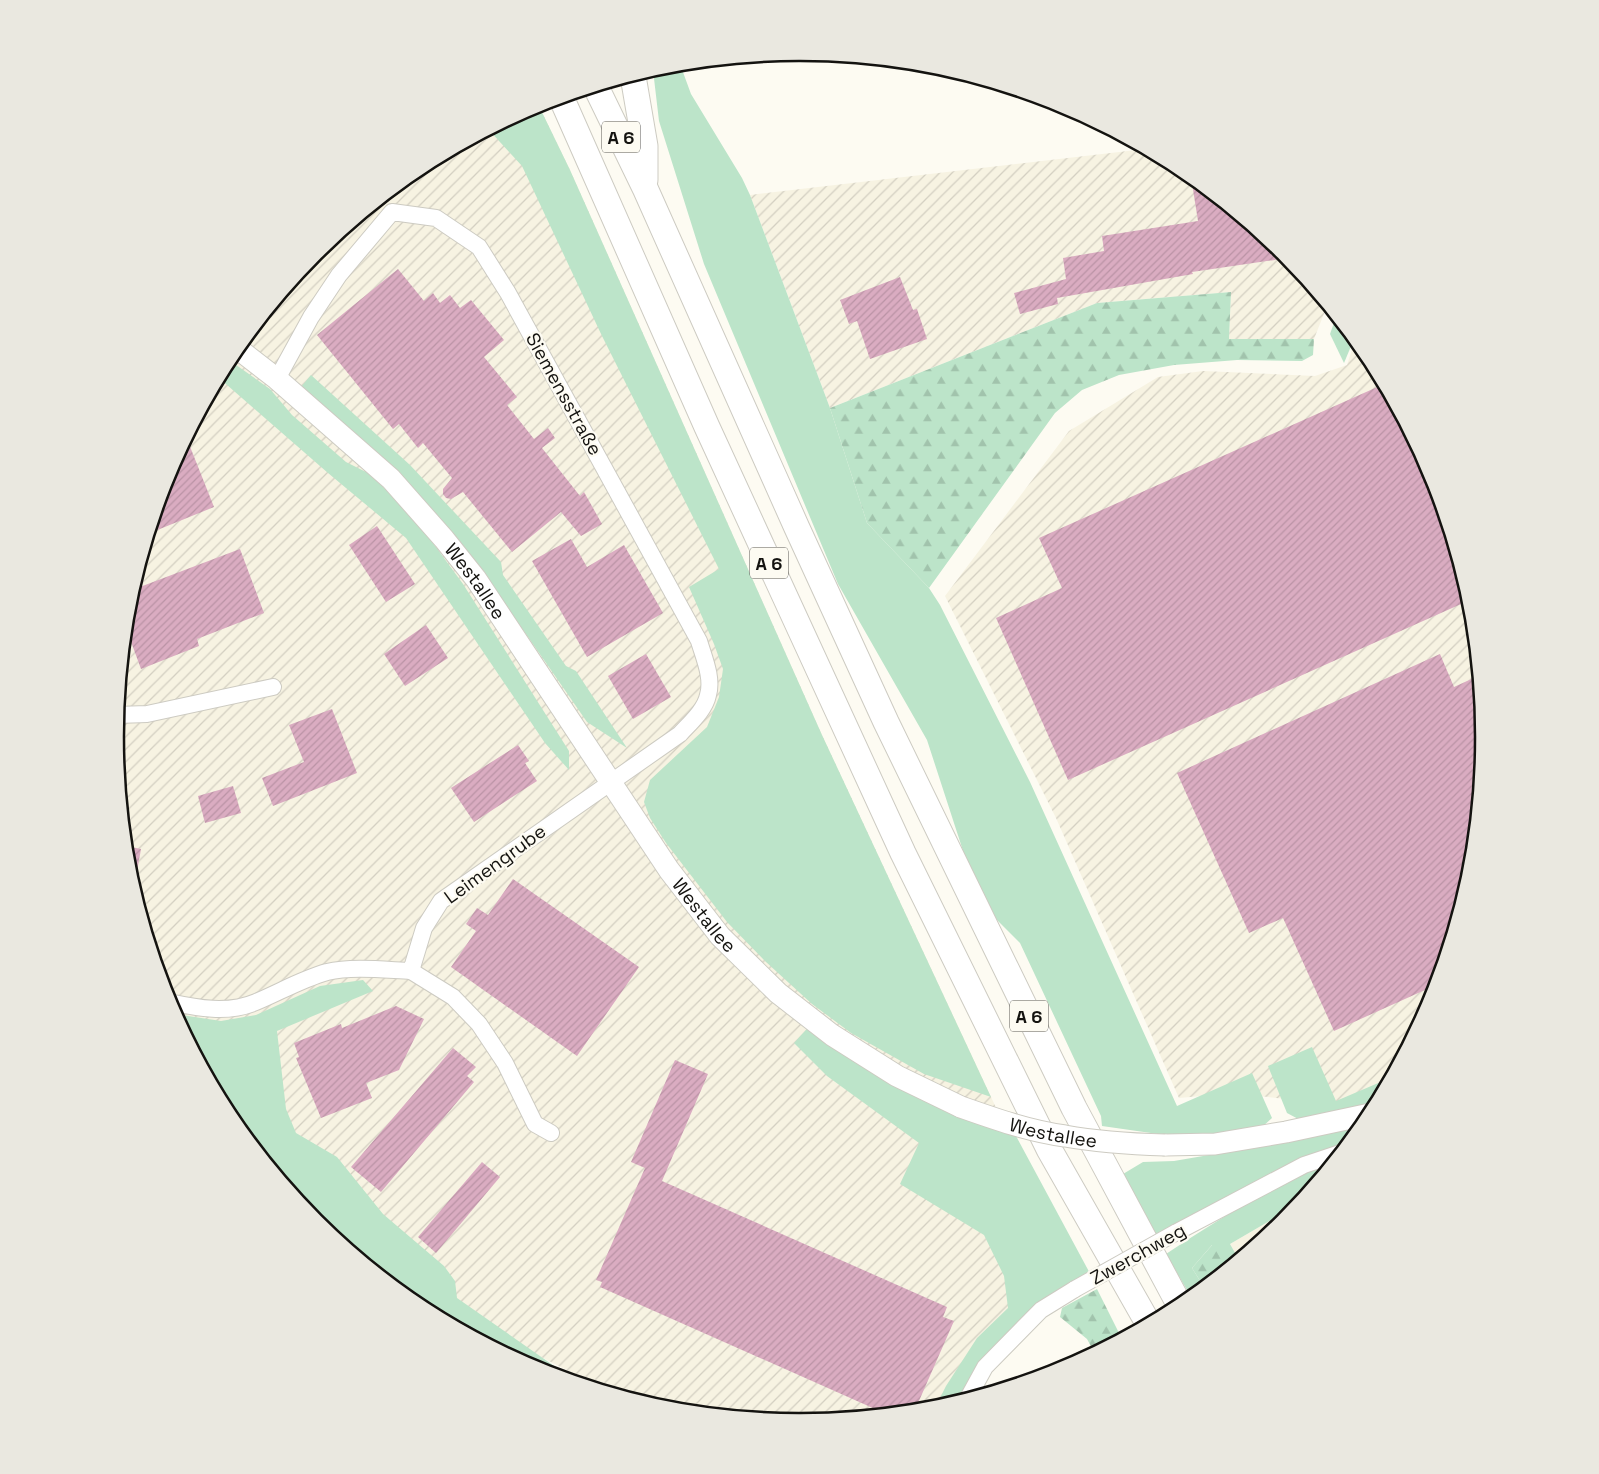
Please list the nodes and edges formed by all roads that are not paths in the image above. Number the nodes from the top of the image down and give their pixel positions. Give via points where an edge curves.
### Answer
1 (634, 82) edge
2 (598, 92) edge
3 (564, 104) edge
4 (645, 188) junction
5 (244, 353) edge
6 (277, 379) junction
7 (273, 687) dead end
8 (125, 715) edge
9 (611, 782) junction
10 (411, 972) junction
11 (179, 1004) edge
12 (1358, 1117) edge
13 (551, 1133) dead end
14 (1329, 1157) edge
15 (1176, 1298) edge
16 (1145, 1317) edge
17 (972, 1390) edge

1 - 4 highway via 645,146
2 - 4 highway, A 6
3 - 16 highway, A 6 via 907,862 1049,1150
4 - 15 highway, A 6 via 886,722 1074,1108
5 - 6 main road, Westallee
6 - 9 main road, Westallee via 391,479 444,538 476,579
6 - 9 street, Siemensstraße via 311,317 339,275 392,212 436,218 479,247 508,293 699,641 709,673 708,696 680,734
7 - 8 street via 147,714
9 - 10 street, Leimengrube via 441,901 424,928
9 - 12 main road, Westallee, bridge via 669,870 720,936 778,993 848,1046 897,1076 961,1107 1009,1124 1063,1136 1113,1143 1165,1145 1215,1144
10 - 11 street via 368,969 328,972 288,986 254,1003 200,1009
10 - 13 street via 453,997 479,1024 505,1064 535,1124
14 - 17 street, Zwerchweg, bridge via 1304,1165 1175,1232 1041,1310 985,1367

